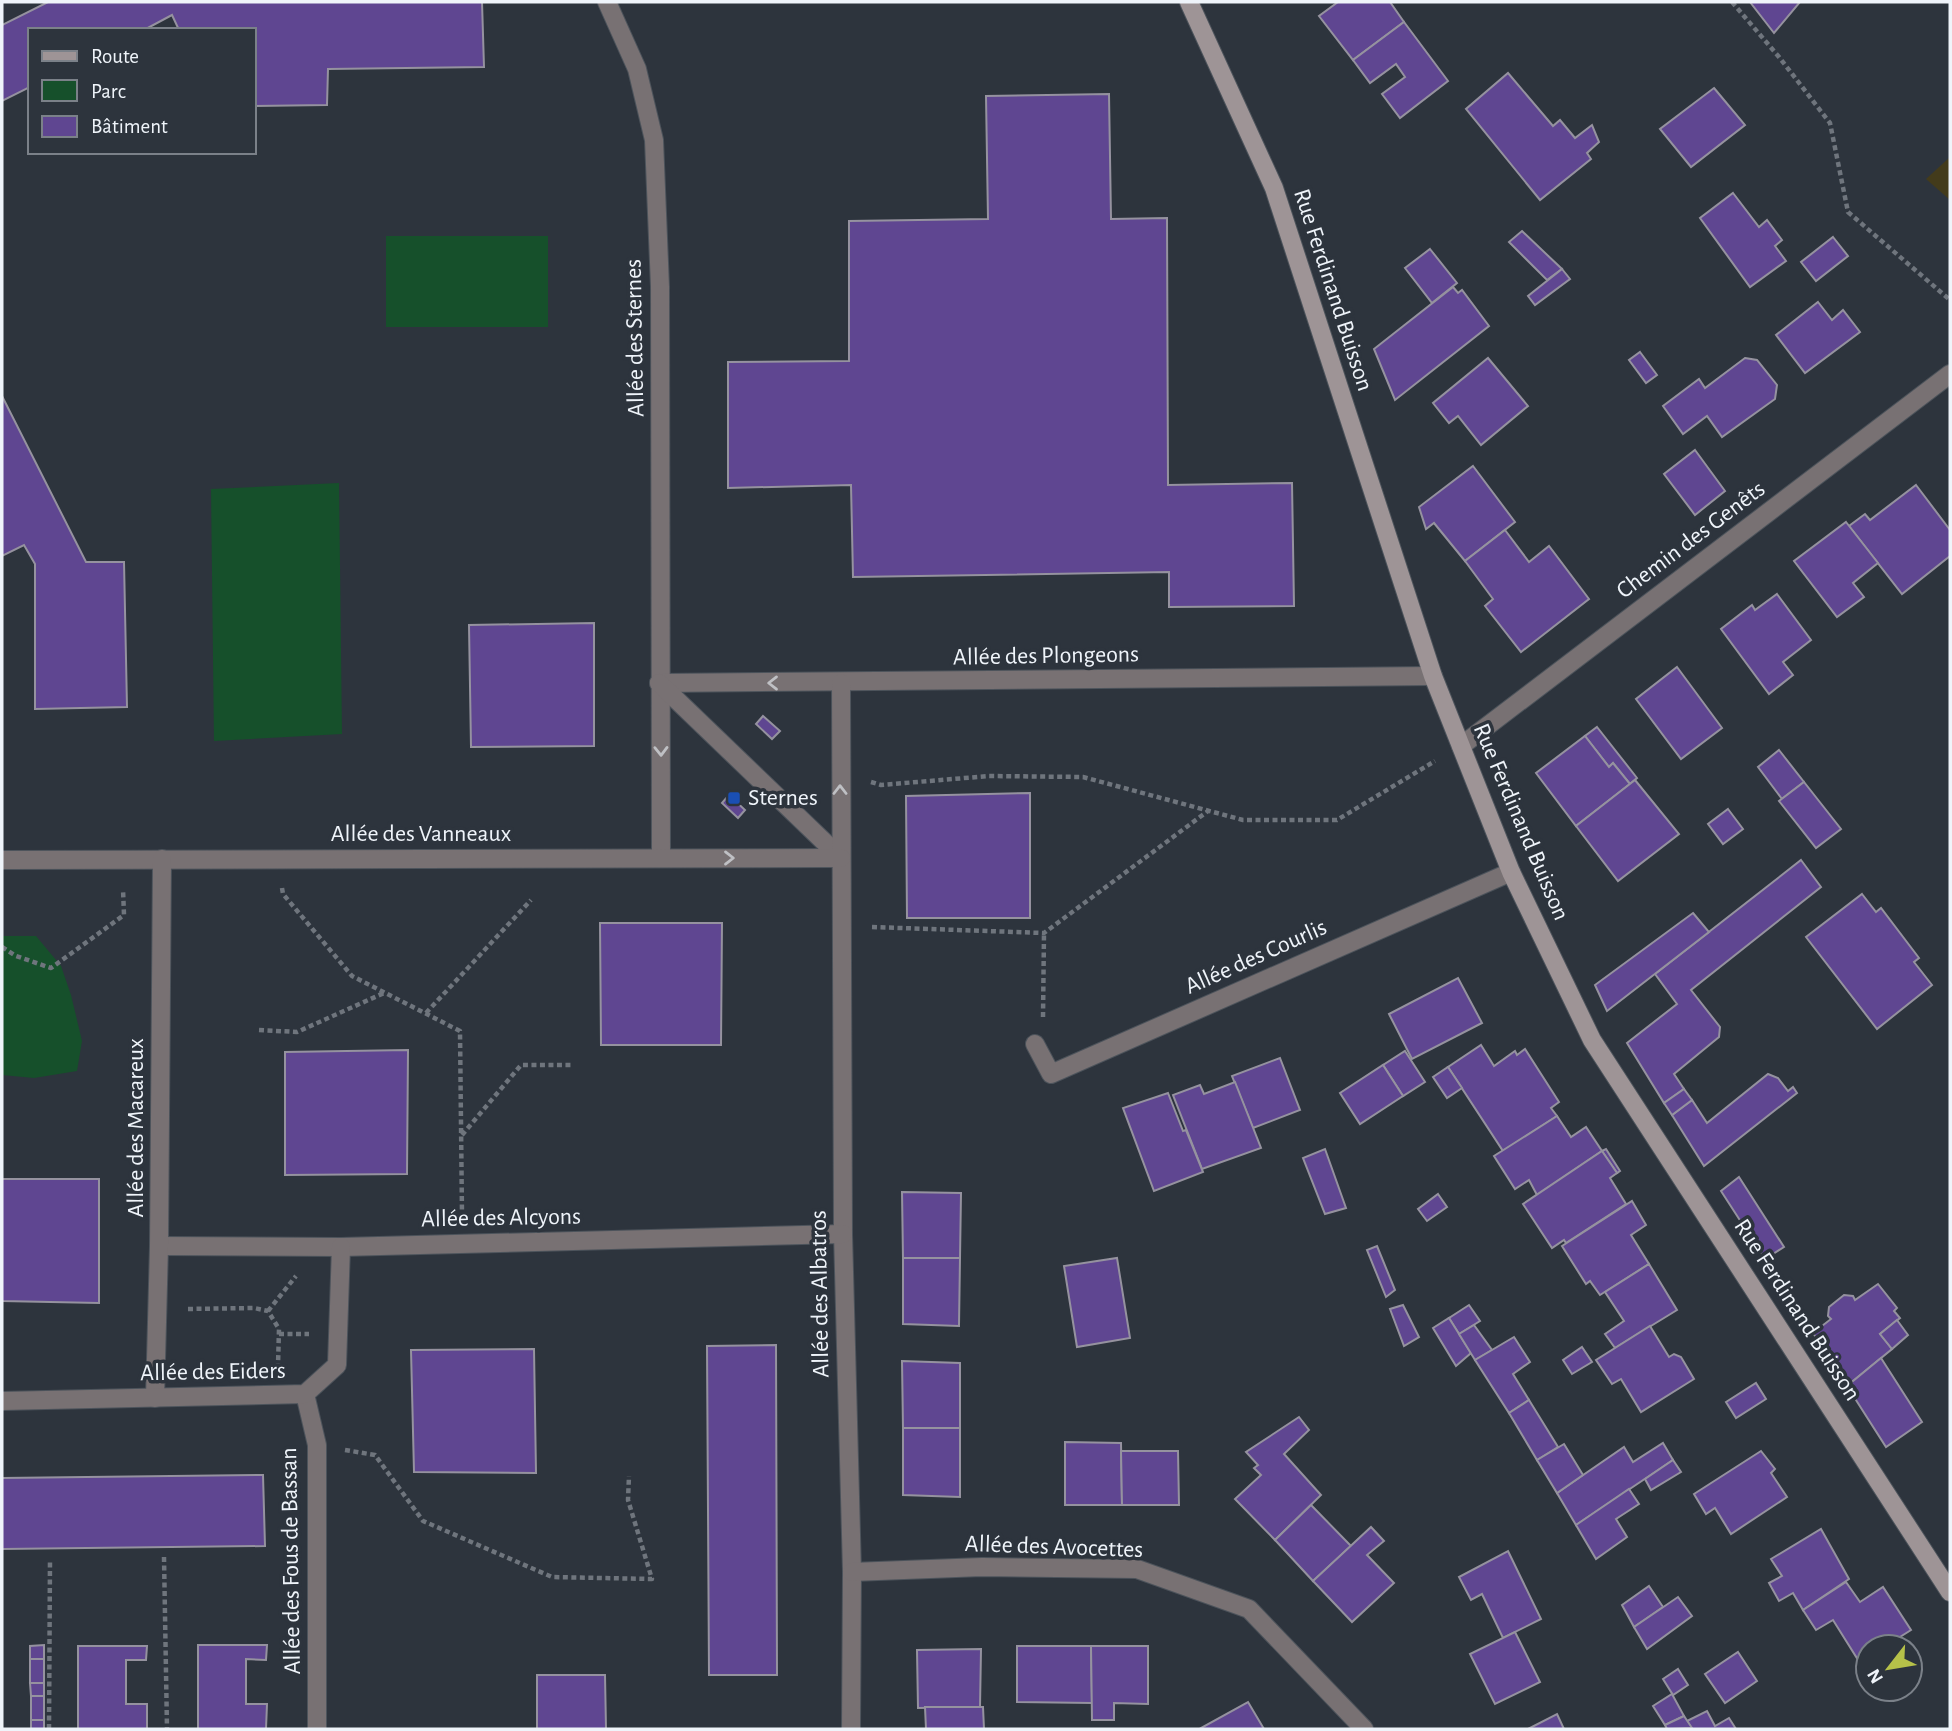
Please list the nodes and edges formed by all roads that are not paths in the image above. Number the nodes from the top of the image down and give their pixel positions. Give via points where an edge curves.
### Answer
1 (607, 2) edge
2 (1189, 2) edge
3 (1950, 374) edge
4 (1433, 676) junction
5 (659, 683) junction
6 (841, 683) junction
7 (1461, 746) junction
8 (661, 858) junction
9 (841, 858) junction
10 (162, 859) junction
11 (2, 860) edge
12 (1511, 872) junction
13 (1035, 1044) road end
14 (843, 1234) junction
15 (159, 1246) junction
16 (341, 1247) junction
17 (305, 1394) junction
18 (155, 1398) junction
19 (2, 1401) edge
20 (852, 1572) junction
21 (1950, 1592) edge
22 (317, 1729) edge
23 (851, 1729) edge
24 (1364, 1729) edge

1 - 5 street, Allée des Sternes via 637,69 654,139 660,287
2 - 4 street, Rue Ferdinand Buisson via 1274,188
3 - 7 street, Chemin des Genêts
4 - 6 street, Allée des Plongeons
4 - 7 street, Rue Ferdinand Buisson
6 -> 5 street, Allée des Plongeons
5 -> 8 street, Allée des Sternes
5 - 9 street
9 -> 6 street, Allée des Albatros
7 - 12 street, Rue Ferdinand Buisson
8 -> 9 street, Allée des Vanneaux
8 - 10 street, Allée des Vanneaux
9 - 14 street, Allée des Albatros
10 - 11 street, Allée des Vanneaux
10 - 15 street, Allée des Macareux
12 - 13 street, Allée des Courlis via 1051,1074
12 - 21 street, Rue Ferdinand Buisson via 1592,1040
14 - 16 street, Allée des Alcyons
14 - 20 street, Allée des Albatros
15 - 16 street, Allée des Alcyons
15 - 18 street, Allée des Macareux
16 - 17 street, Allée des Eiders via 337,1365
17 - 18 street, Allée des Eiders
17 - 22 street, Allée des Fous de Bassan via 317,1445
18 - 19 street, Allée des Eiders
20 - 23 street, Allée des Albatros
20 - 24 street, Allée des Avocettes via 982,1567 1137,1569 1249,1609

